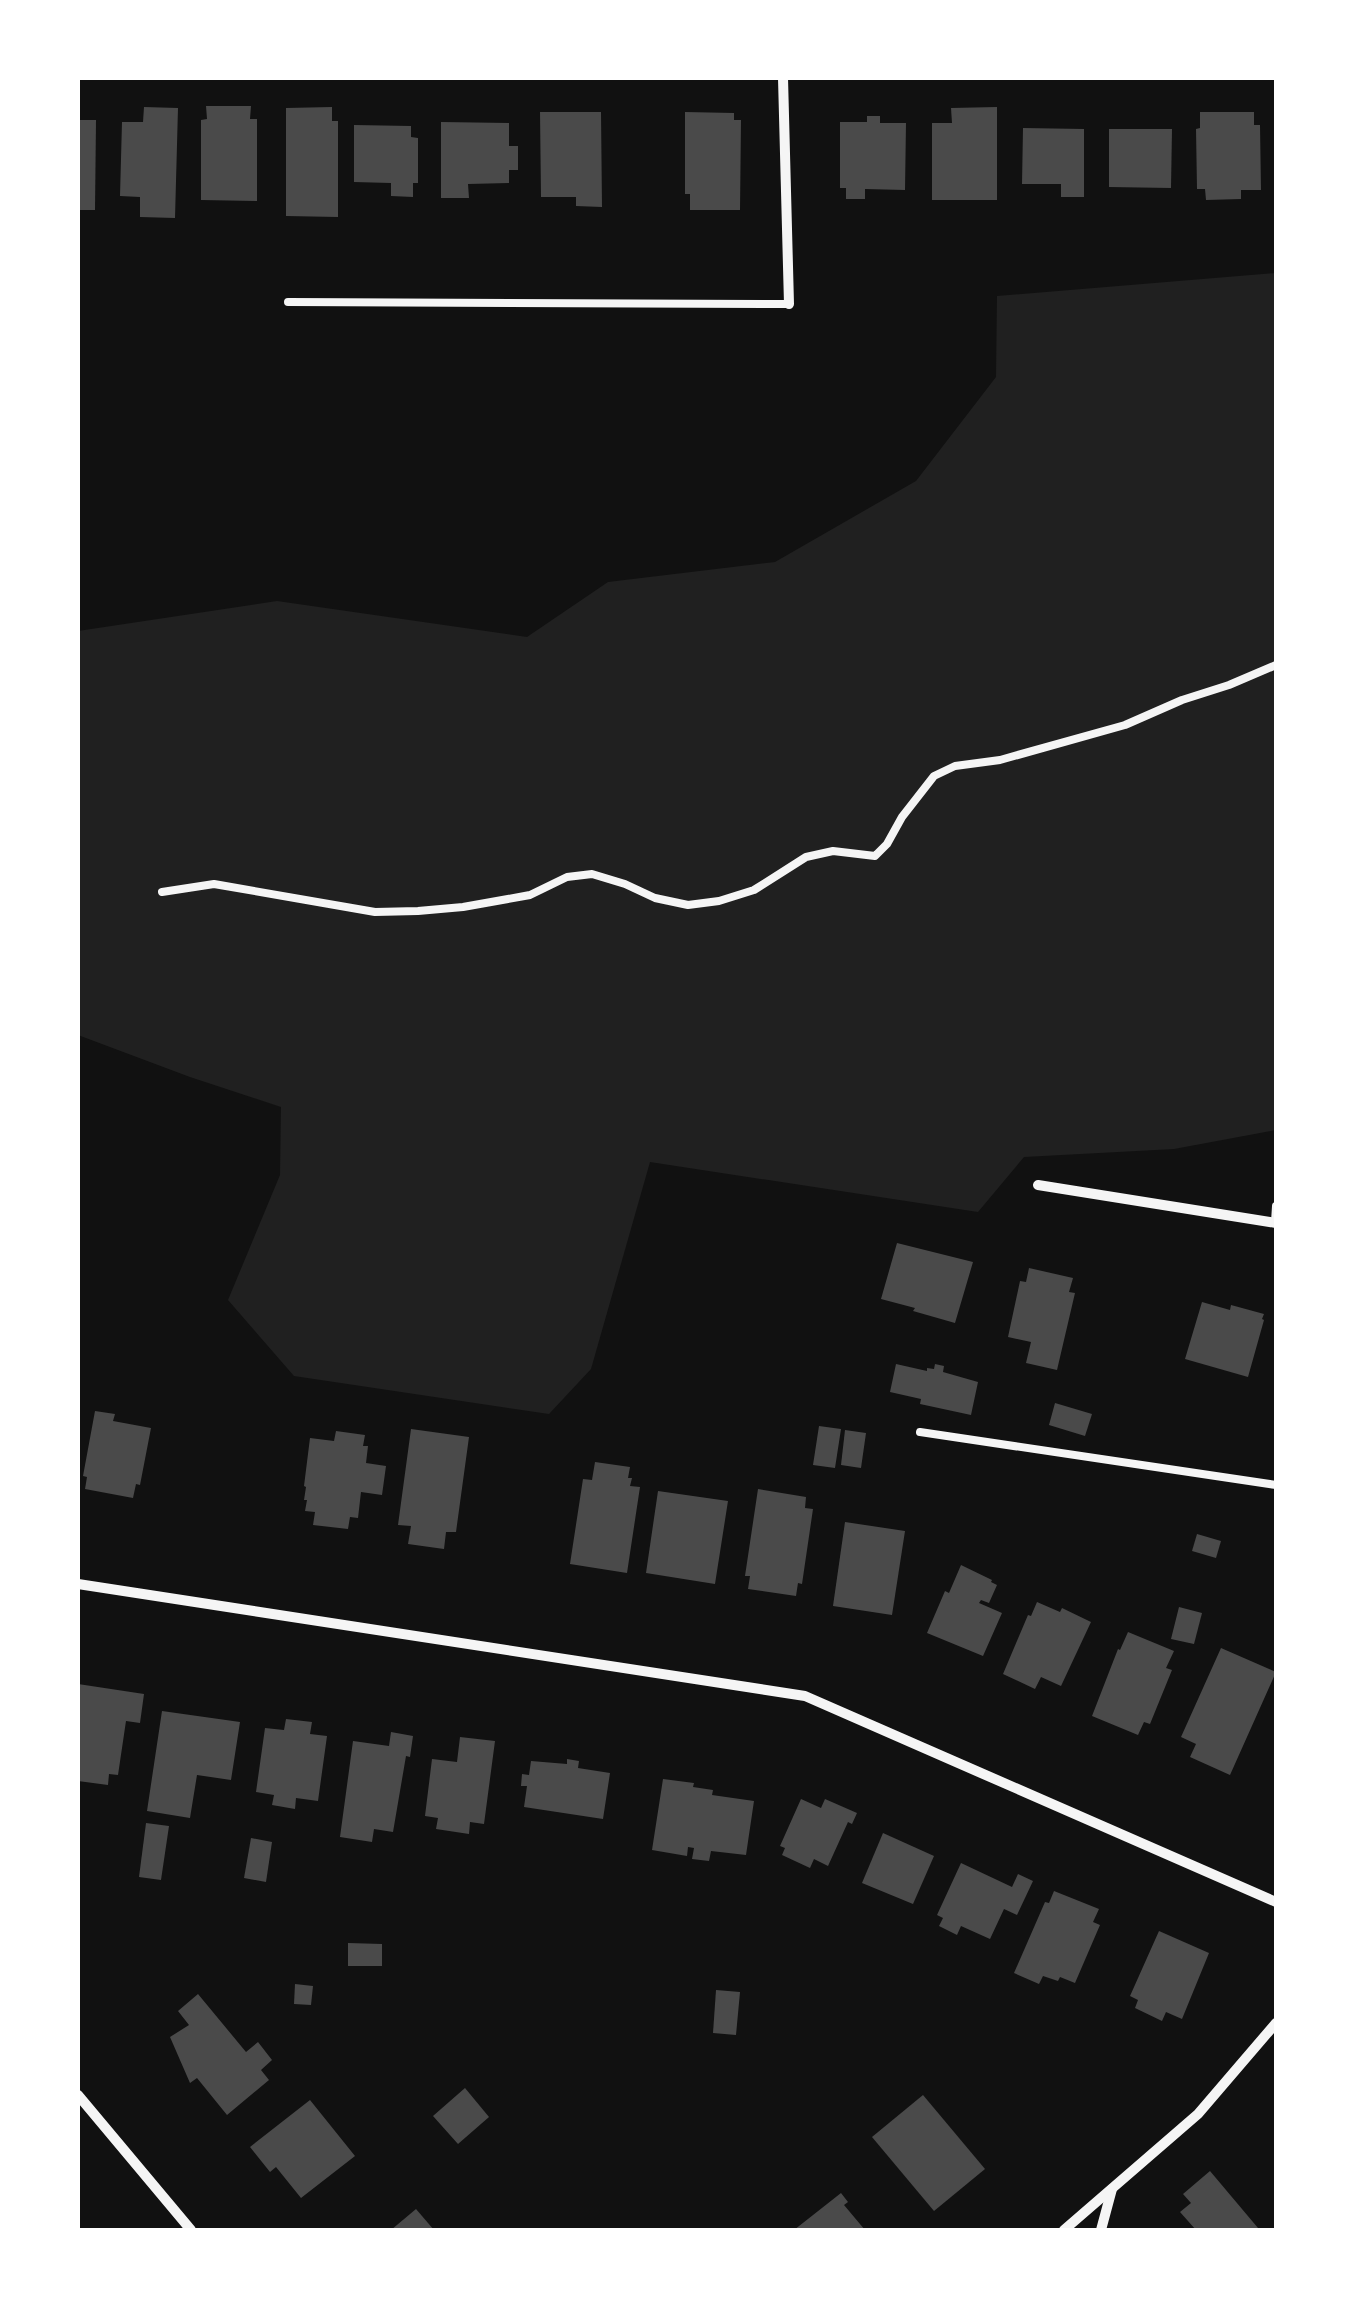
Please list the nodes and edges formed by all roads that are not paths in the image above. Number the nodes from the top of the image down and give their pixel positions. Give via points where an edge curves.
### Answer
1 (783, 78) edge
2 (288, 302) dead end
3 (789, 304) joint
4 (1276, 665) edge
5 (162, 892) dead end
6 (1038, 1185) dead end
7 (1276, 1206) edge
8 (1276, 1223) edge
9 (920, 1432) dead end
10 (1276, 1485) edge
11 (78, 1584) edge
12 (1276, 1902) edge
13 (1276, 2023) edge
14 (78, 2095) edge
15 (1112, 2189) junction
16 (192, 2230) edge
17 (1064, 2230) edge
18 (1100, 2230) edge

1 - 3 street
2 - 3 lane
4 - 5 lane via 1125,725 955,766 934,776 875,856 834,851 806,858 754,890 719,901 688,905 655,898 592,874 566,877 530,895 418,911 375,912 214,884
6 - 8 street
7 - 8 lane
9 - 10 lane
11 - 12 street via 805,1696
13 - 15 street via 1198,2114
14 - 16 street
15 - 17 street
15 - 18 street

